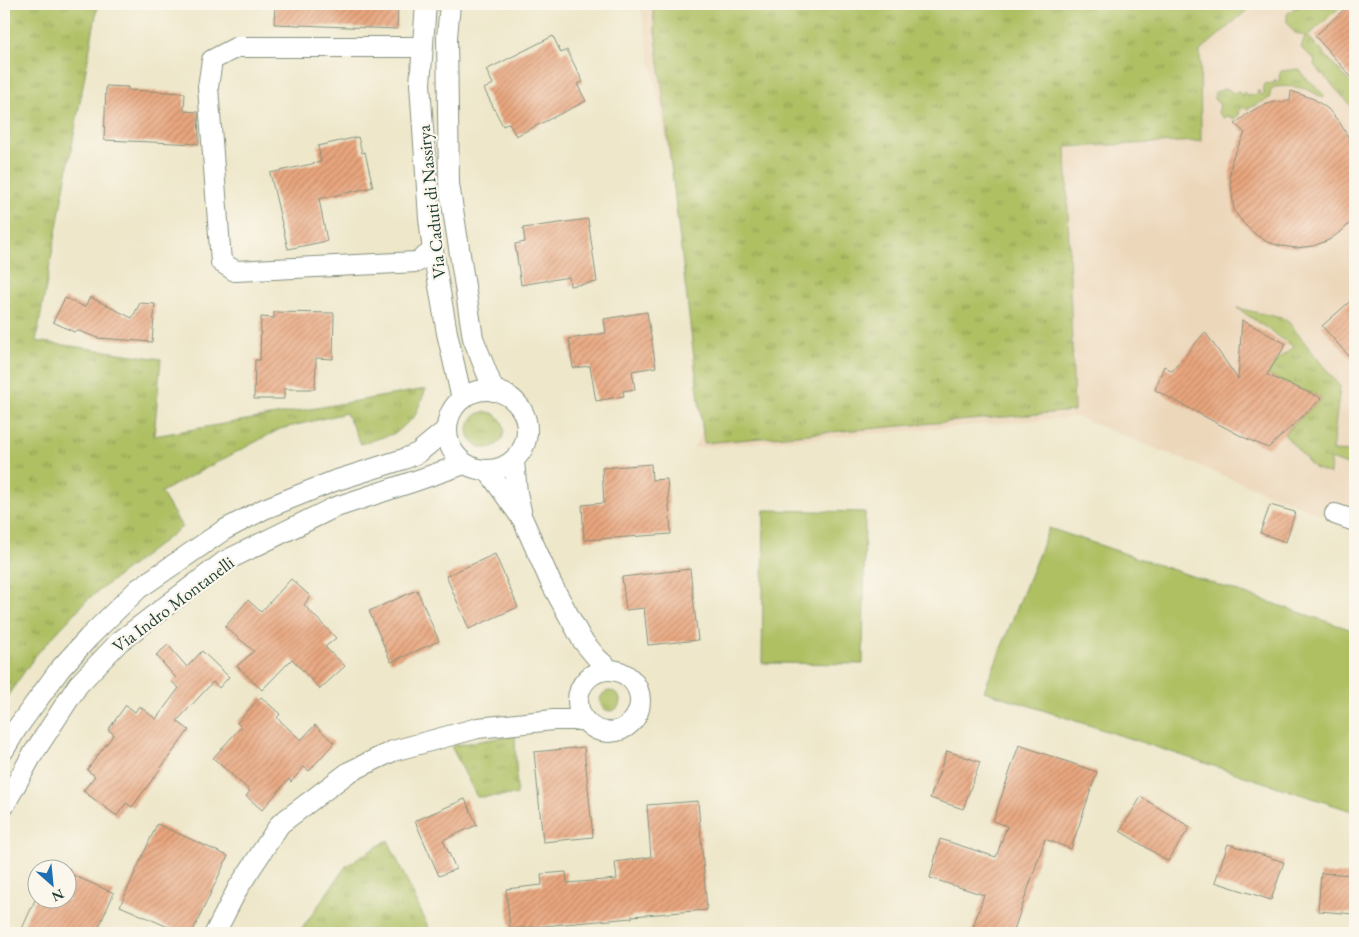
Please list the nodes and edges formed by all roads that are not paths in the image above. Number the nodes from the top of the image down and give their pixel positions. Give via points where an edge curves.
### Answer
1 (426, 4) edge
2 (450, 4) edge
3 (423, 47) junction
4 (434, 252) junction
5 (494, 391) junction
6 (462, 399) junction
7 (447, 429) junction
8 (514, 461) junction
9 (464, 464) junction
10 (488, 471) junction
11 (1335, 514) dead end
12 (522, 520) junction
13 (1355, 521) edge
14 (583, 643) junction
15 (610, 670) junction
16 (587, 679) junction
17 (584, 720) junction
18 (4, 750) edge
19 (4, 806) edge
20 (215, 933) edge

1 - 3 street, Via Caduti di Nassirya
2 - 5 street, Via Caduti di Nassirya via 447,37 449,184 473,338
3 - 4 street, Via Caduti di Nassirya via 420,84
3 - 4 street via 237,47 212,60 208,87 221,262 235,270 417,262
4 - 6 street, Via Caduti di Nassirya
5 - 6 street via 483,390
5 - 8 street via 506,395 524,414 527,438
6 - 7 street via 451,413
7 - 9 street via 448,442
7 - 18 street, Via Indro Montanelli via 418,453 334,480 264,509 224,530 138,589 60,669
8 - 10 street
8 - 12 street
9 - 10 street
9 - 19 street, Via Indro Montanelli via 333,508 225,560 119,642 78,686 30,757
10 - 12 street
11 - 13 street
12 - 14 street
14 - 15 street
14 - 16 street
15 - 16 street via 601,670
15 - 17 street via 620,671 635,684 640,701 638,712 626,727 618,731 599,730
16 - 17 street via 578,695
17 - 20 street via 478,728 393,751 349,772 280,824 238,888

